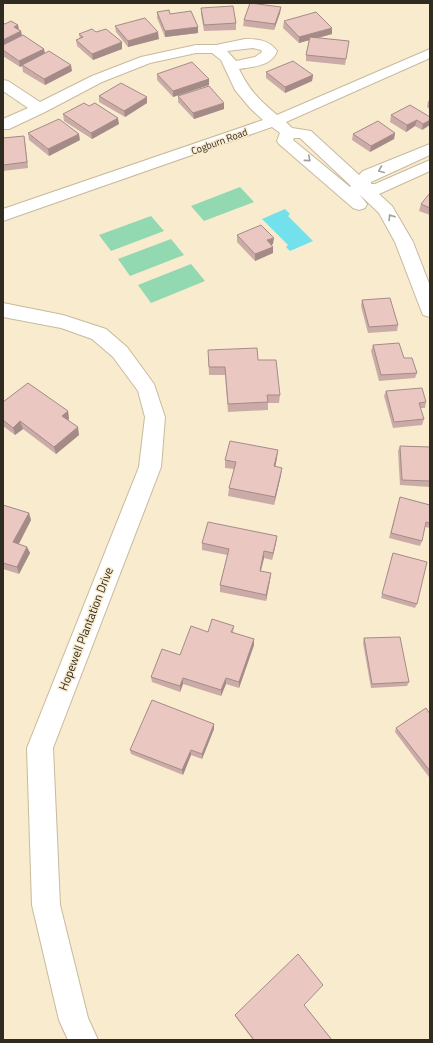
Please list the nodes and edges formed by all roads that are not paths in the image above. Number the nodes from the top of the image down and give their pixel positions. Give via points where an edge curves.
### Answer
1 (216, 49) junction
2 (430, 53) edge
3 (231, 66) junction
4 (3, 84) edge
5 (40, 109) junction
6 (274, 121) junction
7 (3, 124) edge
8 (430, 149) edge
9 (406, 159) junction
10 (425, 167) edge
11 (356, 191) junction
12 (3, 214) edge
13 (3, 310) edge
14 (430, 310) edge
15 (83, 1040) edge

1 - 3 street via 227,58
1 - 3 street via 252,43 262,44 270,50 269,54 260,60
1 - 5 street via 196,49 146,60 97,78
2 - 6 street, Cogburn Road
3 - 6 street via 240,87 255,105
4 - 5 street
5 - 7 street via 9,124
6 - 11 street via 288,132 285,141
6 - 12 street, Cogburn Road
8 - 9 street
9 - 10 street
9 -> 11 street via 369,175
10 - 11 street via 380,188
11 - 14 street via 413,265
13 - 15 street, Hopewell Plantation Drive via 63,322 99,334 120,352 147,389 155,417 150,467 40,748 46,905 74,1020

